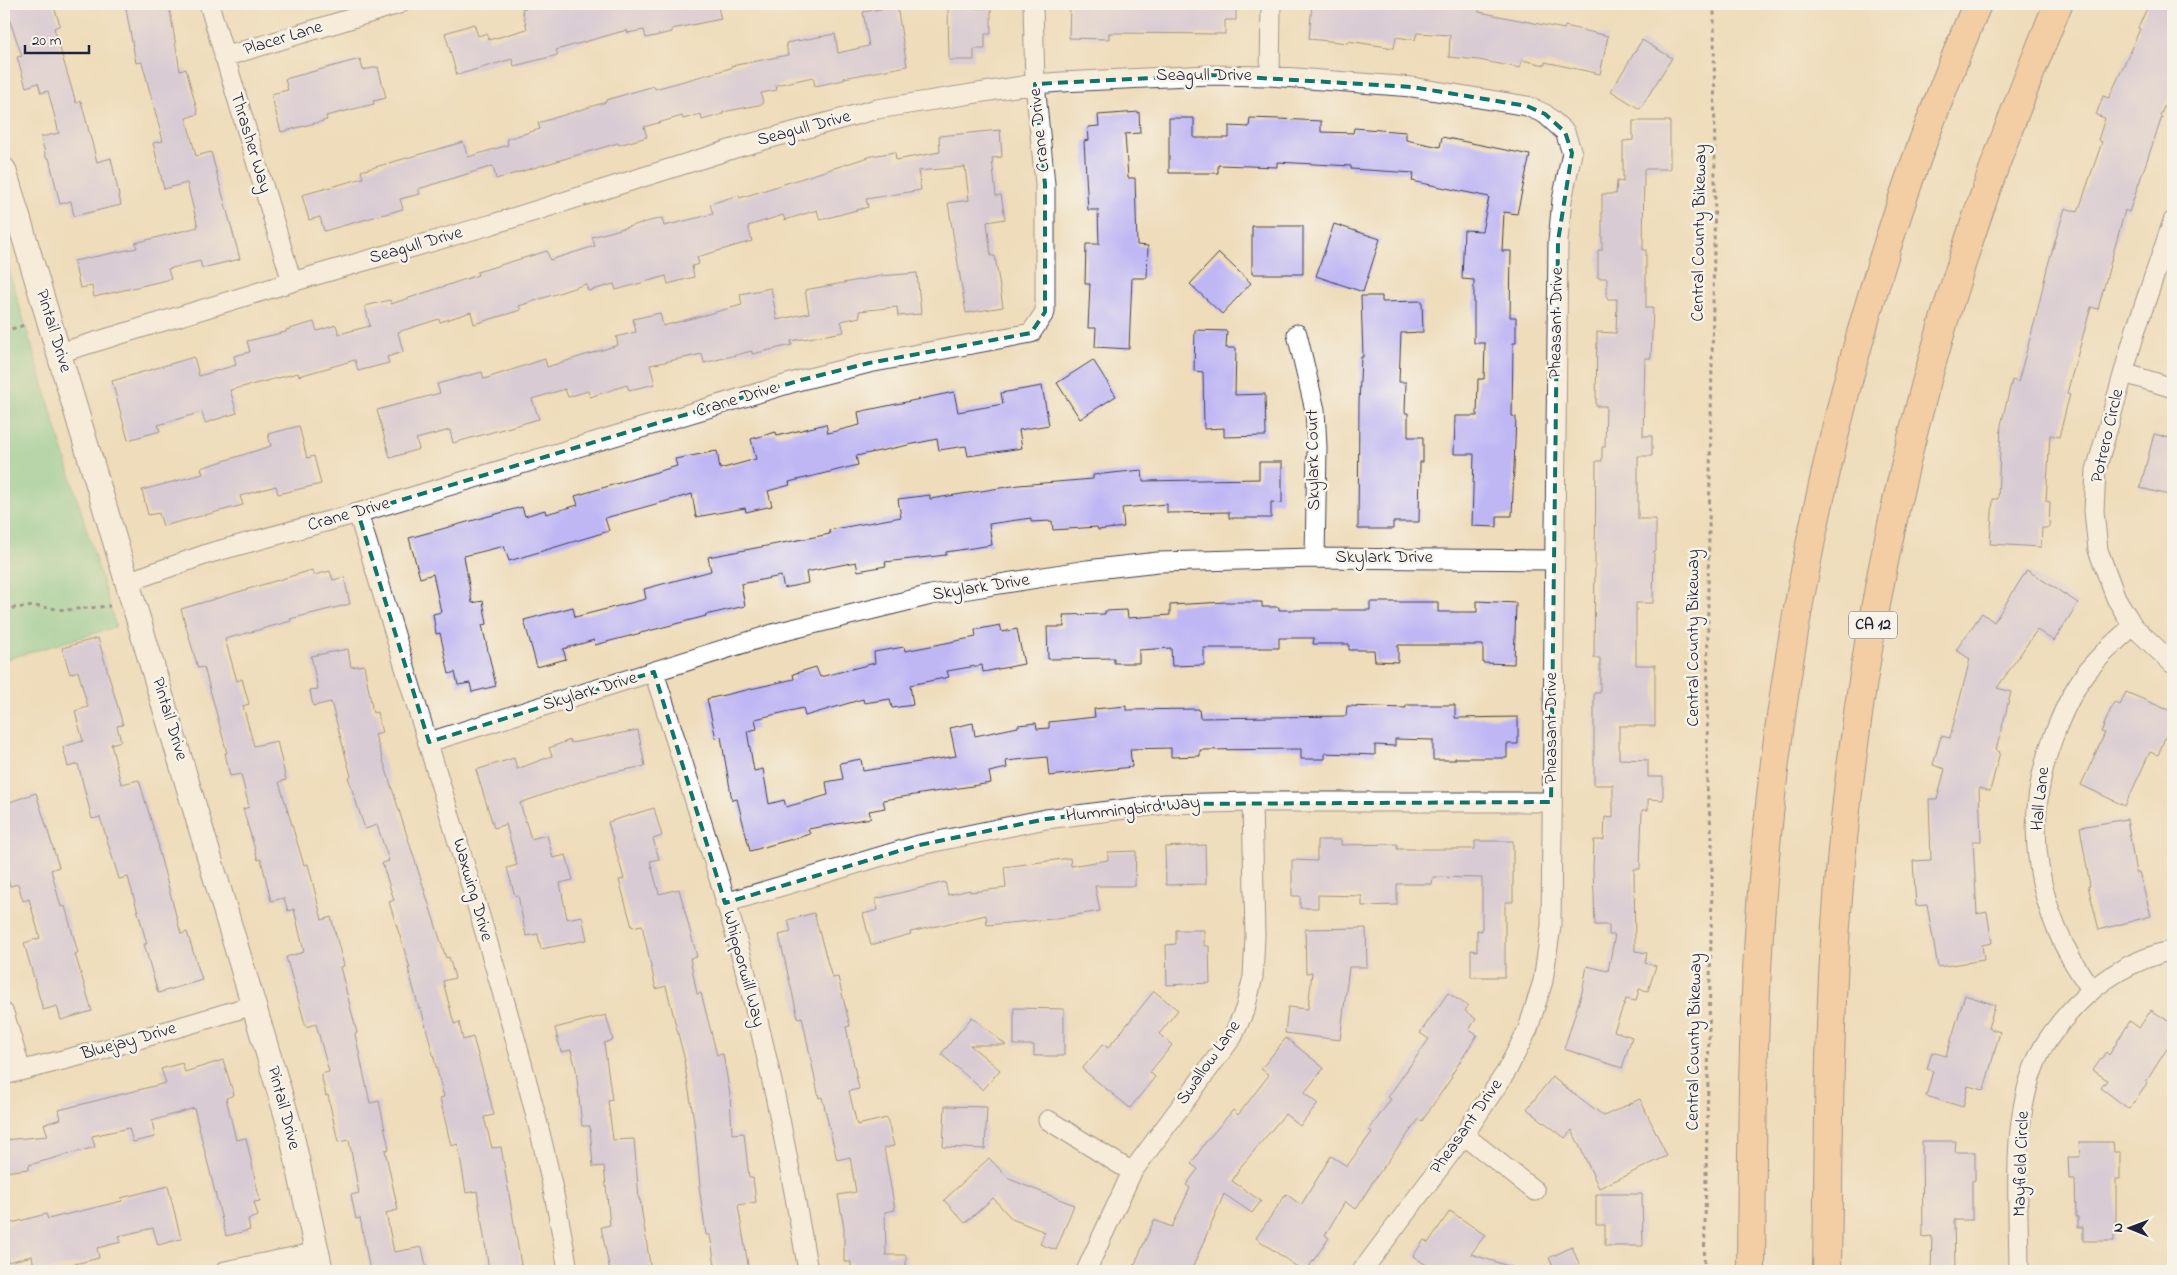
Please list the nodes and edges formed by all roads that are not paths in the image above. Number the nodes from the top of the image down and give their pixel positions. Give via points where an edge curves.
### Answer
1 (209, 4) edge
2 (400, 4) edge
3 (1033, 4) edge
4 (1271, 4) edge
5 (1977, 4) edge
6 (2058, 4) edge
7 (224, 57) junction
8 (1270, 76) junction
9 (1035, 84) junction
10 (1565, 132) joint
11 (4, 170) edge
12 (2173, 221) edge
13 (292, 282) junction
14 (1297, 334) dead end
15 (59, 353) junction
16 (2124, 373) junction
17 (2173, 388) edge
18 (358, 513) junction
19 (1315, 558) junction
20 (1553, 560) junction
21 (127, 582) junction
22 (2133, 626) junction
23 (2173, 664) edge
24 (654, 672) junction
25 (429, 742) junction
26 (1252, 802) junction
27 (1552, 802) junction
28 (725, 903) junction
29 (2173, 950) edge
30 (2091, 989) junction
31 (254, 1005) junction
32 (4, 1013) edge
33 (12, 1073) edge
34 (1048, 1120) dead end
35 (1464, 1135) junction
36 (1132, 1172) junction
37 (1535, 1191) dead end
38 (320, 1262) edge
39 (225, 1271) edge
40 (568, 1271) edge
41 (808, 1271) edge
42 (1086, 1271) edge
43 (1362, 1271) edge
44 (1751, 1271) edge
45 (1827, 1271) edge
46 (2019, 1271) edge

1 - 7 street, Thrasher Way
2 - 7 street, Placer Lane
3 - 9 street, Crane Drive
4 - 8 street
5 - 44 highway via 1908,182 1863,328 1829,461 1800,599 1771,800 1760,918 1753,1050
6 - 45 highway, CA 12 via 1980,207 1936,349 1903,478 1874,614 1846,809 1836,926 1830,1052
7 - 13 street, Thrasher Way
8 - 9 street, Seagull Drive via 1108,78
8 - 10 street, Seagull Drive via 1412,86 1527,106 1546,114
9 - 13 street, Seagull Drive via 877,109 742,146 493,224
9 - 18 street, Crane Drive via 1045,184 1045,312 1031,333 869,363 801,380
10 - 20 street, Pheasant Drive via 1572,153 1558,241
11 - 15 street, Pintail Drive
12 - 16 street, Potrero Circle
13 - 15 street, Seagull Drive
14 - 19 street, Skylark Court via 1315,410
15 - 21 street, Pintail Drive
16 - 17 street
16 - 22 street, Potrero Circle via 2096,470 2094,511 2098,550 2116,598
18 - 21 street, Crane Drive via 210,554
18 - 25 street, Waxwing Drive
19 - 20 street, Skylark Drive
19 - 24 street, Skylark Drive via 1158,562 931,595 776,634
20 - 27 street, Pheasant Drive
21 - 31 street, Pintail Drive
22 - 23 street, Potrero Circle
22 - 30 street, Hall Lane via 2084,676 2061,717 2046,756 2037,796 2040,875 2054,924 2075,966
24 - 25 street, Skylark Drive
24 - 28 street, Whipporwill Way
25 - 40 street, Waxwing Drive via 542,1139
26 - 27 street, Hummingbird Way
26 - 28 street, Hummingbird Way via 1165,804 1046,819 978,832 919,845
26 - 36 street, Swallow Lane via 1256,936 1253,977 1245,1009 1232,1036
27 - 35 street, Pheasant Drive via 1551,926 1543,981 1528,1029 1506,1072
28 - 41 street, Whipporwill Way via 755,1008 780,1116
29 - 30 street, Mayfield Circle via 2114,973
30 - 46 street, Mayfield Circle via 2066,1016 2042,1050 2026,1090 2019,1147
31 - 33 street, Bluejay Drive
31 - 38 street, Pintail Drive via 290,1127
32 - 33 street
34 - 36 street
35 - 37 street
35 - 43 street, Pheasant Drive
36 - 42 street, Swallow Lane
38 - 39 street

